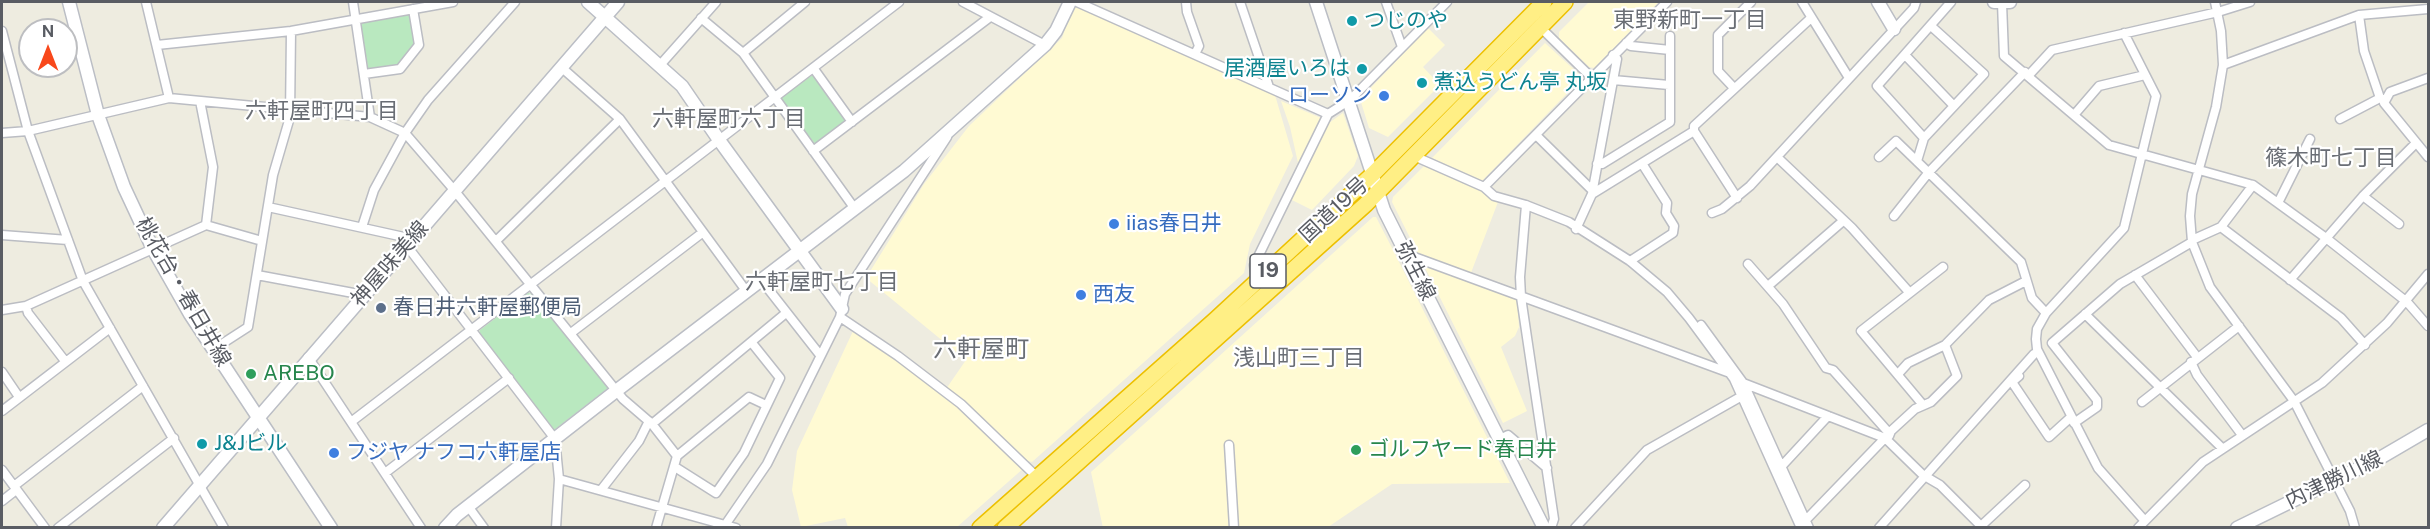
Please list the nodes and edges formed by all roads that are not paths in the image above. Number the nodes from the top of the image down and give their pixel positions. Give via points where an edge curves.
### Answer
1 (69, 2) edge
2 (146, 2) edge
3 (353, 2) edge
4 (453, 2) edge
5 (588, 2) edge
6 (618, 2) edge
7 (716, 2) edge
8 (805, 2) edge
9 (899, 2) edge
10 (963, 2) edge
11 (1070, 2) edge
12 (1077, 2) edge
13 (1186, 2) edge
14 (1240, 2) edge
15 (1316, 2) edge
16 (1386, 2) edge
17 (1447, 2) edge
18 (1544, 2) edge
19 (1565, 2) edge
20 (1667, 2) edge
21 (1752, 2) edge
22 (1802, 2) edge
23 (1878, 2) edge
24 (1916, 2) edge
25 (1951, 2) edge
26 (2002, 2) edge
27 (2215, 2) edge
28 (2250, 2) edge
29 (2388, 2) edge
30 (512, 3) edge
31 (413, 9) junction
32 (2428, 9) edge
33 (2218, 12) junction
34 (2391, 13) junction
35 (2359, 15) junction
36 (604, 17) junction
37 (990, 17) junction
38 (701, 18) junction
39 (1811, 18) junction
40 (356, 19) junction
41 (1931, 26) junction
42 (1540, 27) junction
43 (1894, 29) junction
44 (2, 31) edge
45 (291, 31) junction
46 (2124, 33) junction
47 (1670, 36) dead end
48 (1626, 43) junction
49 (157, 45) junction
50 (1045, 45) junction
51 (1402, 47) junction
52 (1670, 50) junction
53 (742, 53) junction
54 (1195, 54) junction
55 (1905, 55) junction
56 (1613, 56) junction
57 (5, 64) edge
58 (661, 64) junction
59 (2223, 65) junction
60 (561, 67) junction
61 (814, 69) junction
62 (364, 74) junction
63 (2027, 74) junction
64 (2145, 75) junction
65 (1591, 77) junction
66 (1849, 78) junction
67 (2428, 78) edge
68 (1613, 80) junction
69 (1669, 85) junction
70 (1269, 87) junction
71 (1734, 88) junction
72 (169, 98) junction
73 (775, 99) junction
74 (1350, 100) junction
75 (2382, 100) junction
76 (200, 101) junction
77 (1954, 106) junction
78 (290, 109) junction
79 (1328, 114) junction
80 (98, 115) junction
81 (2074, 115) junction
82 (370, 117) junction
83 (620, 119) junction
84 (2340, 119) dead end
85 (852, 123) junction
86 (27, 131) junction
87 (1694, 131) junction
88 (951, 132) junction
89 (2, 133) edge
90 (405, 133) junction
91 (1536, 135) junction
92 (1924, 138) junction
93 (2310, 139) dead end
94 (719, 140) junction
95 (2415, 144) junction
96 (813, 151) junction
97 (2141, 154) junction
98 (1414, 156) junction
99 (1879, 156) dead end
100 (2428, 157) edge
101 (1777, 158) junction
102 (1917, 161) junction
103 (1597, 164) junction
104 (1643, 165) junction
105 (2198, 169) junction
106 (1929, 172) junction
107 (1373, 174) junction
108 (666, 182) junction
109 (2253, 185) junction
110 (1484, 187) junction
111 (454, 190) junction
112 (1378, 192) junction
113 (1593, 193) junction
114 (2363, 196) junction
115 (1737, 198) junction
116 (2278, 203) junction
117 (1526, 205) junction
118 (268, 207) junction
119 (855, 209) junction
120 (1712, 213) dead end
121 (1894, 216) dead end
122 (1843, 221) junction
123 (2399, 224) dead end
124 (206, 225) junction
125 (362, 227) junction
126 (2221, 227) junction
127 (1576, 229) junction
128 (702, 233) junction
129 (2, 235) edge
130 (2326, 238) junction
131 (68, 240) junction
132 (262, 241) junction
133 (496, 241) junction
134 (2192, 241) junction
135 (410, 242) junction
136 (153, 249) junction
137 (800, 251) junction
138 (1406, 254) junction
139 (1632, 259) junction
140 (1748, 264) dead end
141 (1943, 267) dead end
142 (2428, 274) edge
143 (257, 275) junction
144 (2135, 275) junction
145 (2026, 280) junction
146 (2290, 280) junction
147 (83, 281) junction
148 (762, 281) junction
149 (1256, 282) junction
150 (531, 285) junction
151 (1768, 286) junction
152 (747, 292) junction
153 (1909, 292) junction
154 (364, 295) junction
155 (1521, 297) junction
156 (2407, 302) junction
157 (26, 306) junction
158 (2, 310) edge
159 (786, 313) junction
160 (841, 313) junction
161 (2046, 313) junction
162 (2085, 314) junction
163 (2239, 326) junction
164 (2428, 326) edge
165 (110, 328) junction
166 (472, 330) junction
167 (570, 333) junction
168 (752, 343) junction
169 (1945, 345) junction
170 (2365, 345) junction
171 (2054, 348) junction
172 (214, 349) junction
173 (820, 355) junction
174 (2038, 356) junction
175 (308, 357) junction
176 (2194, 360) junction
177 (65, 361) junction
178 (2, 372) edge
179 (1898, 374) junction
180 (1732, 376) junction
181 (508, 378) junction
182 (1744, 384) junction
183 (143, 386) junction
184 (2159, 387) junction
185 (616, 390) junction
186 (1742, 396) junction
187 (20, 397) junction
188 (2294, 401) junction
189 (2142, 402) dead end
190 (766, 405) junction
191 (1923, 405) junction
192 (2, 411) edge
193 (257, 416) junction
194 (1828, 416) junction
195 (2072, 420) junction
196 (351, 422) junction
197 (650, 423) junction
198 (2428, 430) edge
199 (2242, 435) junction
200 (1887, 437) junction
201 (174, 438) junction
202 (555, 439) junction
203 (1500, 439) junction
204 (1229, 445) dead end
205 (2222, 448) junction
206 (677, 456) junction
207 (675, 467) junction
208 (1547, 468) junction
209 (1779, 469) junction
210 (2, 470) edge
211 (384, 473) junction
212 (1923, 475) junction
213 (1037, 477) junction
214 (560, 478) junction
215 (2335, 480) junction
216 (200, 485) junction
217 (2025, 485) dead end
218 (15, 488) junction
219 (601, 490) junction
220 (2, 501) edge
221 (468, 506) junction
222 (662, 507) junction
223 (2141, 524) edge
224 (1804, 525) edge
225 (724, 526) edge
226 (2246, 526) edge
227 (1982, 527) edge
228 (45, 528) edge
229 (58, 528) edge
230 (163, 528) edge
231 (224, 528) edge
232 (331, 528) edge
233 (421, 528) edge
234 (445, 528) edge
235 (484, 528) edge
236 (556, 528) edge
237 (656, 528) edge
238 (736, 528) edge
239 (980, 528) edge
240 (1005, 528) edge
241 (1234, 528) edge
242 (1544, 528) edge
243 (1551, 528) edge
244 (1575, 528) edge
245 (1879, 528) edge
246 (2355, 528) edge

1 - 80 street, 桃花台・春日井線
2 - 49 street
3 - 40 street
4 - 31 street
5 - 36 street
6 - 36 street, 神屋味美線
7 - 38 street
8 - 53 street
9 - 61 street
10 - 37 street
11 - 50 street
12 - 54 street
13 - 54 street via 1199,46
14 - 70 street
15 - 74 street, 弥生線
16 - 51 street
17 - 51 street
18 - 107 highway, 国道19号 / 19
19 - 42 highway, 国道19号 / 19
20 - 48 street
21 - 71 street via 1718,35 1718,71
22 - 39 street
23 - 43 street
24 - 43 street
25 - 41 street
26 - 63 street via 2004,56
27 - 33 street
28 - 33 street
29 - 34 street
30 - 90 street via 428,100
31 - 40 street
31 - 62 street via 419,45 400,69
32 - 34 street
33 - 46 street
33 - 59 street
34 - 35 street
35 - 59 street
35 - 75 street via 2364,51
36 - 58 street
36 - 60 street, 神屋味美線
37 - 50 street
37 - 85 street
38 - 53 street
38 - 58 street
39 - 66 street
39 - 71 street
40 - 45 street
40 - 62 street
41 - 55 street
41 - 77 street via 1984,74
42 - 65 street
42 - 98 highway, 国道19号 / 19
43 - 66 street
44 - 57 street
45 - 49 street
45 - 78 street
46 - 63 street via 2052,50
46 - 64 street
47 - 52 street
48 - 52 street
48 - 56 street
49 - 72 street
50 - 88 street
51 - 74 street
52 - 69 street
53 - 73 street
54 - 70 street
55 - 77 street
55 - 92 street via 1877,86
56 - 65 street
56 - 68 street via 1617,59
57 - 86 street
58 - 94 street via 682,86
59 - 105 street via 2216,107
60 - 83 street
60 - 111 street, 神屋味美線
61 - 73 street
61 - 85 street
62 - 82 street
63 - 81 street
63 - 106 street
64 - 81 street via 2098,86
64 - 97 street via 2156,96
65 - 91 street
66 - 101 street
67 - 75 street via 2390,92
68 - 69 street
68 - 103 street
69 - 103 street via 1670,122
70 - 79 street
71 - 87 street via 1694,126
72 - 76 street
72 - 80 street
73 - 94 street
73 - 96 street
74 - 79 street
74 - 107 street, 弥生線
75 - 84 street
75 - 95 street
76 - 78 street
76 - 124 street via 213,167
77 - 92 street
78 - 82 street
78 - 118 street
79 - 149 street via 1254,265
80 - 86 street
80 - 136 street, 桃花台・春日井線 via 124,187
81 - 97 street via 2109,145
82 - 90 street
83 - 108 street
83 - 133 street
85 - 96 street
86 - 89 street
86 - 131 street
87 - 104 street
87 - 115 street
88 - 119 street
88 - 160 street via 845,294
90 - 111 street
90 - 125 street via 374,190
91 - 110 street
91 - 113 street
92 - 102 street
93 - 116 street
94 - 108 street
94 - 137 street
95 - 100 street
95 - 114 street
96 - 119 street
97 - 105 street
97 - 161 street via 2124,228
98 - 110 street
98 - 112 highway, 国道19号 / 19
99 - 102 street via 1896,141
101 - 115 street
101 - 122 street
102 - 106 street
103 - 113 street
104 - 113 street
104 - 139 street via 1667,202 1666,213 1674,226 1673,233
105 - 109 street
105 - 134 street via 2190,216
106 - 121 street
106 - 145 street via 2021,262
107 - 112 street, 弥生線
107 - 149 highway, 国道19号 / 19
108 - 128 street
108 - 150 street
109 - 116 street
109 - 126 street
110 - 117 street via 1494,196
111 - 133 street
111 - 135 street, 神屋味美線
112 - 138 street, 弥生線
112 - 240 highway, 国道19号 / 19
113 - 127 street
114 - 123 street
114 - 130 street
115 - 120 street
116 - 130 street
117 - 127 street via 1569,222
117 - 155 street
118 - 125 street
118 - 132 street
119 - 137 street
122 - 151 street
122 - 153 street
124 - 132 street
124 - 136 street
125 - 135 street
126 - 134 street
126 - 146 street
127 - 139 street
128 - 152 street
128 - 167 street
129 - 131 street
130 - 146 street
130 - 156 street
131 - 147 street
132 - 143 street
133 - 150 street
134 - 144 street
134 - 163 street via 2204,277
135 - 154 street, 神屋味美線
135 - 166 street
136 - 147 street
136 - 172 street, 桃花台・春日井線
137 - 148 street
137 - 160 street
138 - 155 street
138 - 203 street, 弥生線
139 - 180 street via 1682,309
139 - 182 street via 1671,289
140 - 151 street
141 - 153 street
142 - 156 street
143 - 154 street
143 - 172 street via 248,327
144 - 162 street
144 - 176 street
145 - 161 street via 2032,298
145 - 169 street via 1989,300
146 - 170 street via 2341,318
147 - 157 street
147 - 165 street
148 - 152 street
148 - 159 street
149 - 213 highway, 国道19号 / 19
150 - 166 street
150 - 167 street
151 - 200 street via 1826,368 1833,370
152 - 185 street
153 - 179 street via 1861,331
154 - 175 street, 神屋味美線
155 - 180 street
155 - 208 street
156 - 164 street
156 - 170 street
157 - 158 street
157 - 177 street
159 - 168 street
159 - 173 street
160 - 173 street
160 - 213 street via 961,404
161 - 174 street via 2037,328
162 - 171 street via 2052,343
162 - 184 street
163 - 176 street
163 - 188 street
165 - 177 street
165 - 183 street
166 - 181 street
166 - 196 street
167 - 185 street
168 - 190 street via 780,378
168 - 197 street
169 - 179 street via 1908,363
169 - 191 street via 1957,376
170 - 188 street via 2322,383
171 - 174 street
171 - 195 street via 2097,400 2097,407
172 - 193 street, 桃花台・春日井線
173 - 225 street via 767,464
174 - 195 street
174 - 195 street via 2012,382 2049,437
174 - 212 street
175 - 193 street, 神屋味美線
175 - 196 street
176 - 184 street
176 - 199 street via 2197,375
177 - 187 street
178 - 187 street
179 - 191 street
180 - 182 street
180 - 186 street
181 - 202 street
181 - 211 street
182 - 194 street
182 - 209 street
183 - 201 street
183 - 218 street
184 - 189 street
184 - 205 street
185 - 197 street
185 - 202 street
186 - 209 street
186 - 244 street via 1647,450
187 - 192 street
188 - 199 street
188 - 215 street
190 - 206 street via 749,397
190 - 207 street via 744,453 716,493
191 - 200 street
193 - 216 street, 神屋味美線
193 - 232 street, 桃花台・春日井線
194 - 200 street
194 - 209 street
195 - 223 street via 2098,468
196 - 211 street
197 - 206 street
197 - 219 street
198 - 215 street, 内津勝川線
199 - 205 street
200 - 212 street
200 - 224 street
201 - 216 street
201 - 229 street
202 - 214 street
202 - 221 street
203 - 208 street via 1508,435
203 - 242 street, 弥生線
204 - 241 street
205 - 223 street
206 - 207 street
207 - 222 street
208 - 243 street via 1554,519
209 - 224 street
210 - 218 street
211 - 233 street
212 - 227 street via 1940,485
212 - 245 street
213 - 239 highway, 国道19号 / 19
214 - 219 street
214 - 236 street
215 - 226 street, 内津勝川線
215 - 246 street
216 - 230 street, 神屋味美線
216 - 231 street
217 - 227 street
218 - 220 street
218 - 228 street
219 - 222 street
221 - 234 street
221 - 235 street
222 - 225 street
222 - 237 street
225 - 238 street

